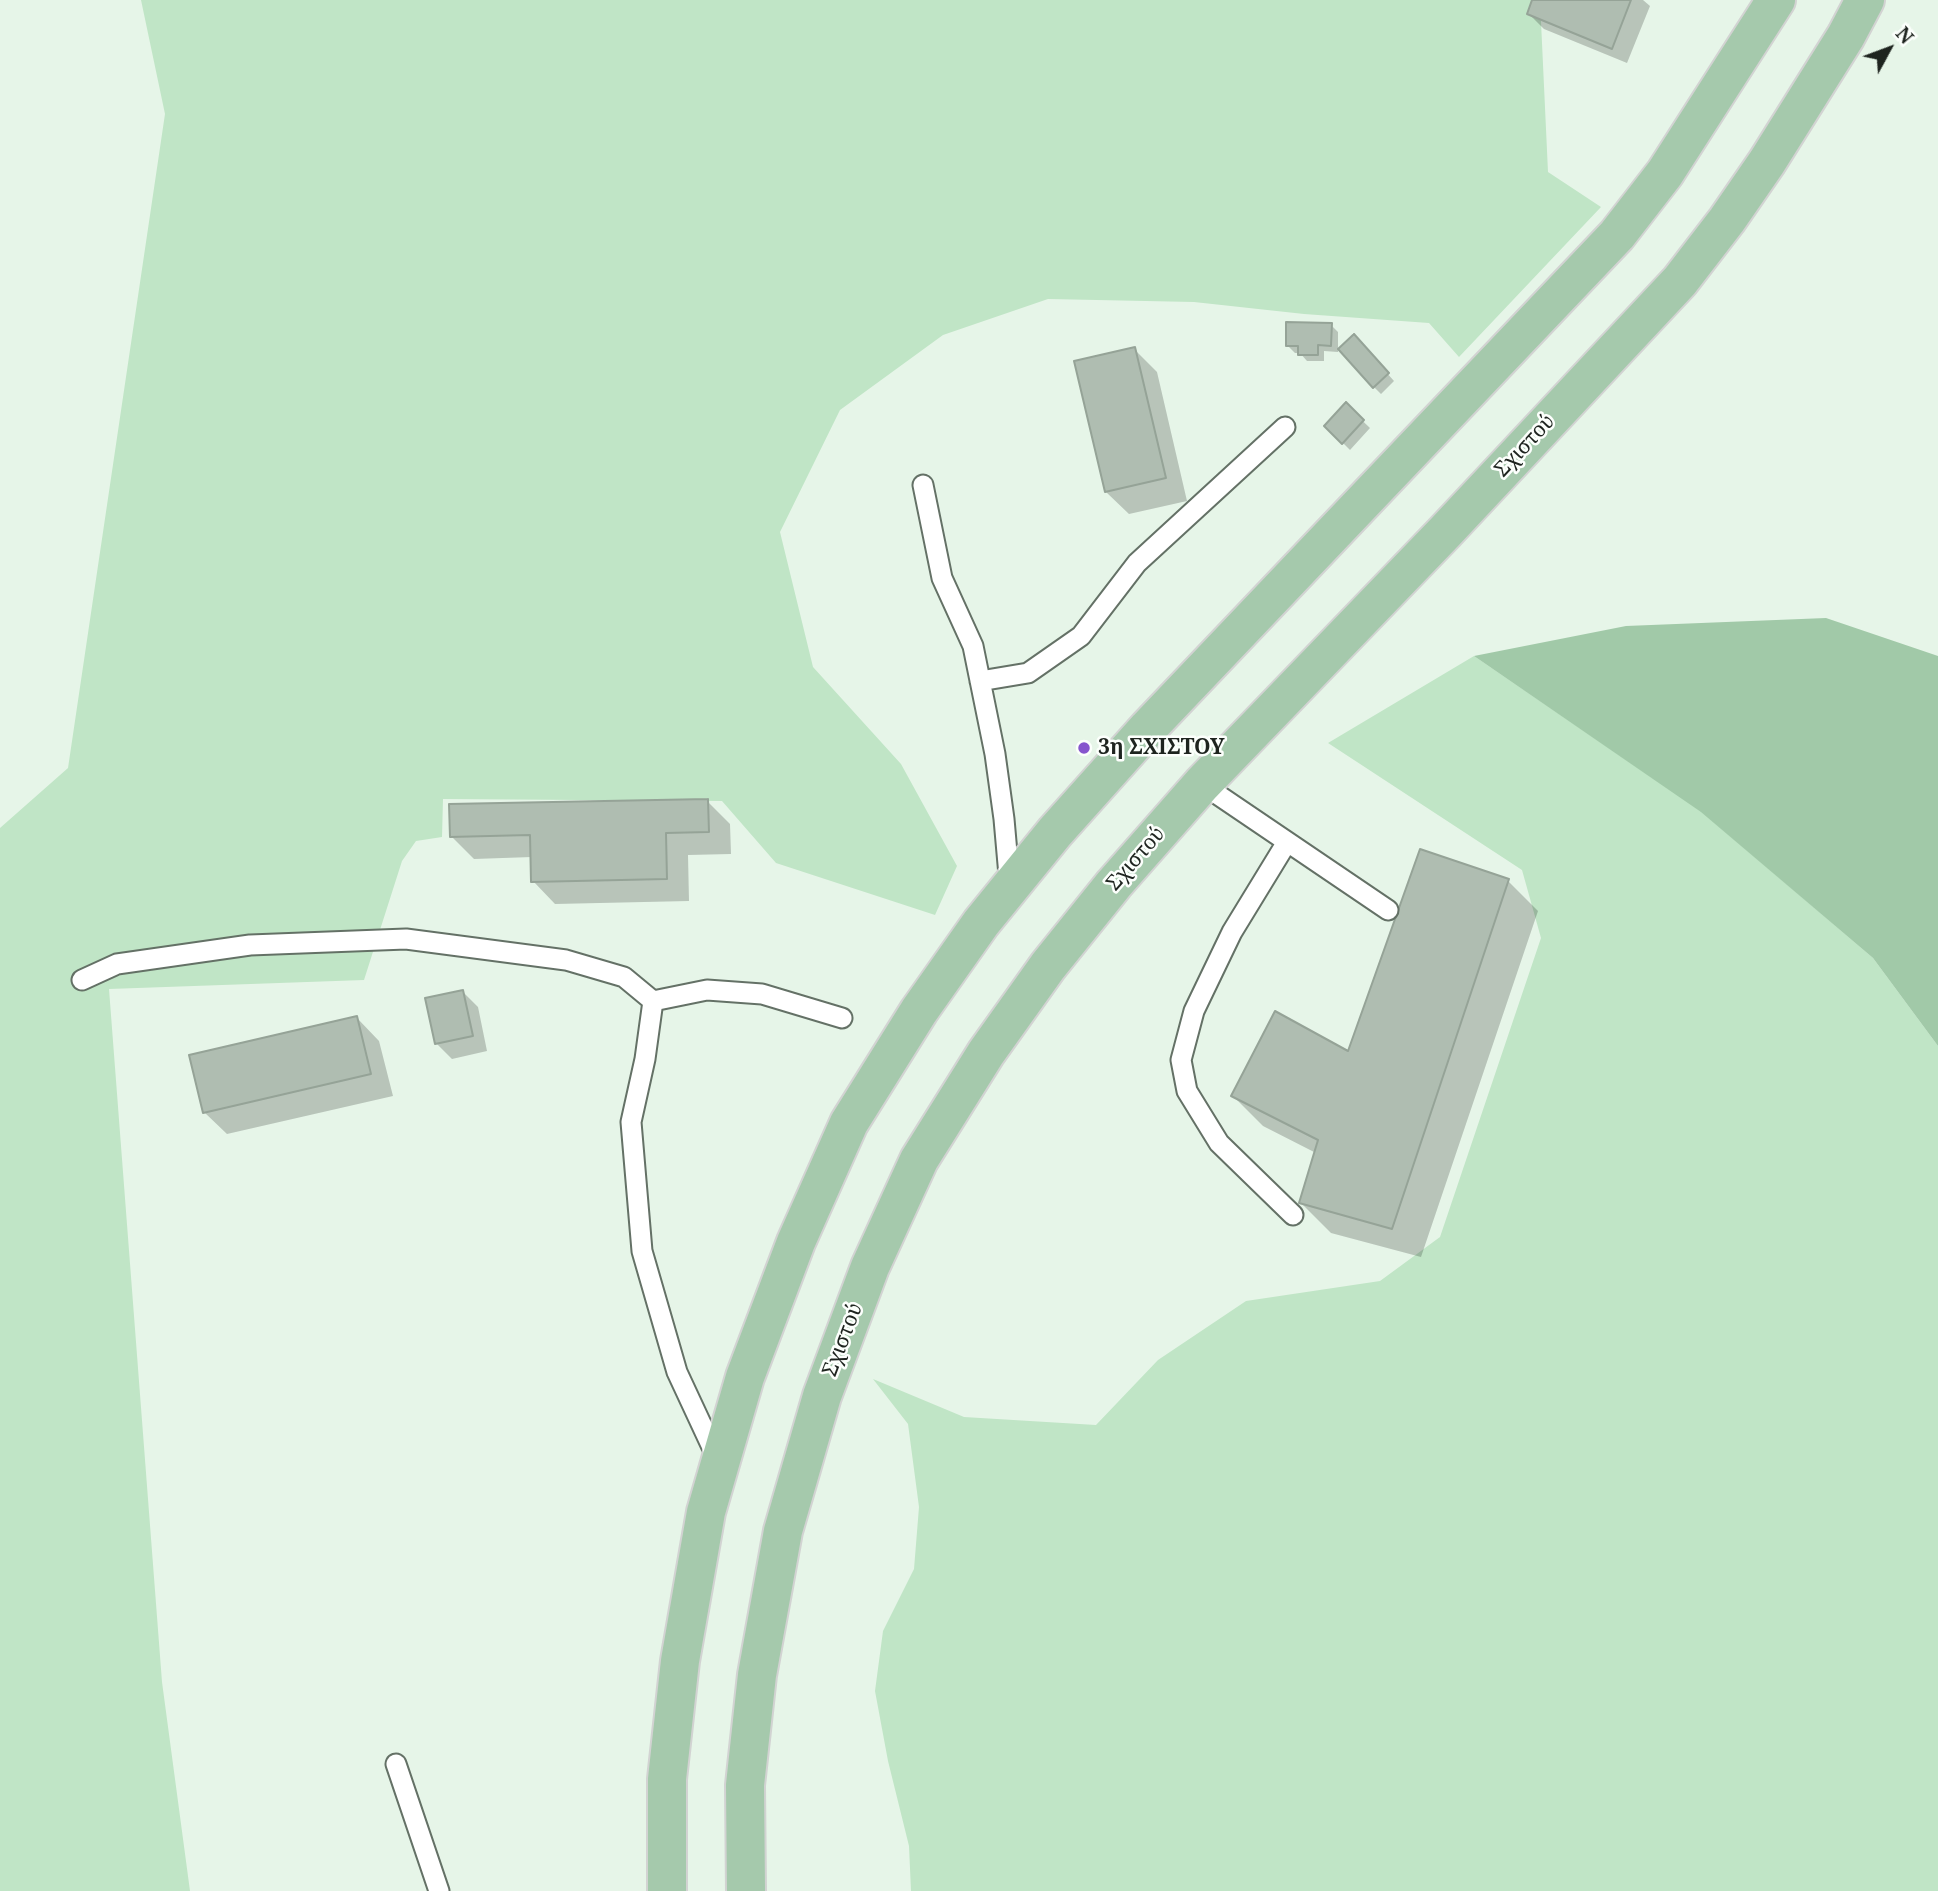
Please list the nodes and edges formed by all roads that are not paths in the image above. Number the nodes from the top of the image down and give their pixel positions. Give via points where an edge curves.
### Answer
1 (1776, 0) edge
2 (1865, 0) edge
3 (1285, 428) dead end
4 (923, 485) dead end
5 (980, 681) junction
6 (1202, 784) junction
7 (1287, 842) junction
8 (1010, 888) junction
9 (1388, 910) dead end
10 (82, 980) dead end
11 (653, 1001) junction
12 (842, 1018) dead end
13 (1293, 1215) dead end
14 (720, 1464) junction
15 (396, 1764) dead end
16 (439, 1891) edge
17 (667, 1891) edge
18 (746, 1891) edge

1 - 8 main road via 1672,162 1617,235 1148,728
2 - 6 main road, Σχιστού via 1767,162 1680,281
3 - 5 lane via 1137,563 1081,636 1028,673
4 - 5 lane via 943,578 973,646
5 - 8 lane via 1000,793
6 - 7 lane
6 - 18 main road, Σχιστού via 1056,956 986,1053 919,1160 870,1267 822,1396 783,1531 757,1675 745,1785
7 - 9 lane
7 - 13 lane via 1232,932 1194,1011 1181,1060 1187,1091 1219,1143
8 - 14 main road via 919,1011 849,1123 796,1242 745,1377
10 - 11 lane via 117,964 250,945 406,939 566,960 624,977
11 - 12 lane via 707,990 762,995
11 - 14 lane via 631,1122 642,1251 677,1372
14 - 17 main road via 705,1512 680,1661 667,1779
15 - 16 lane

